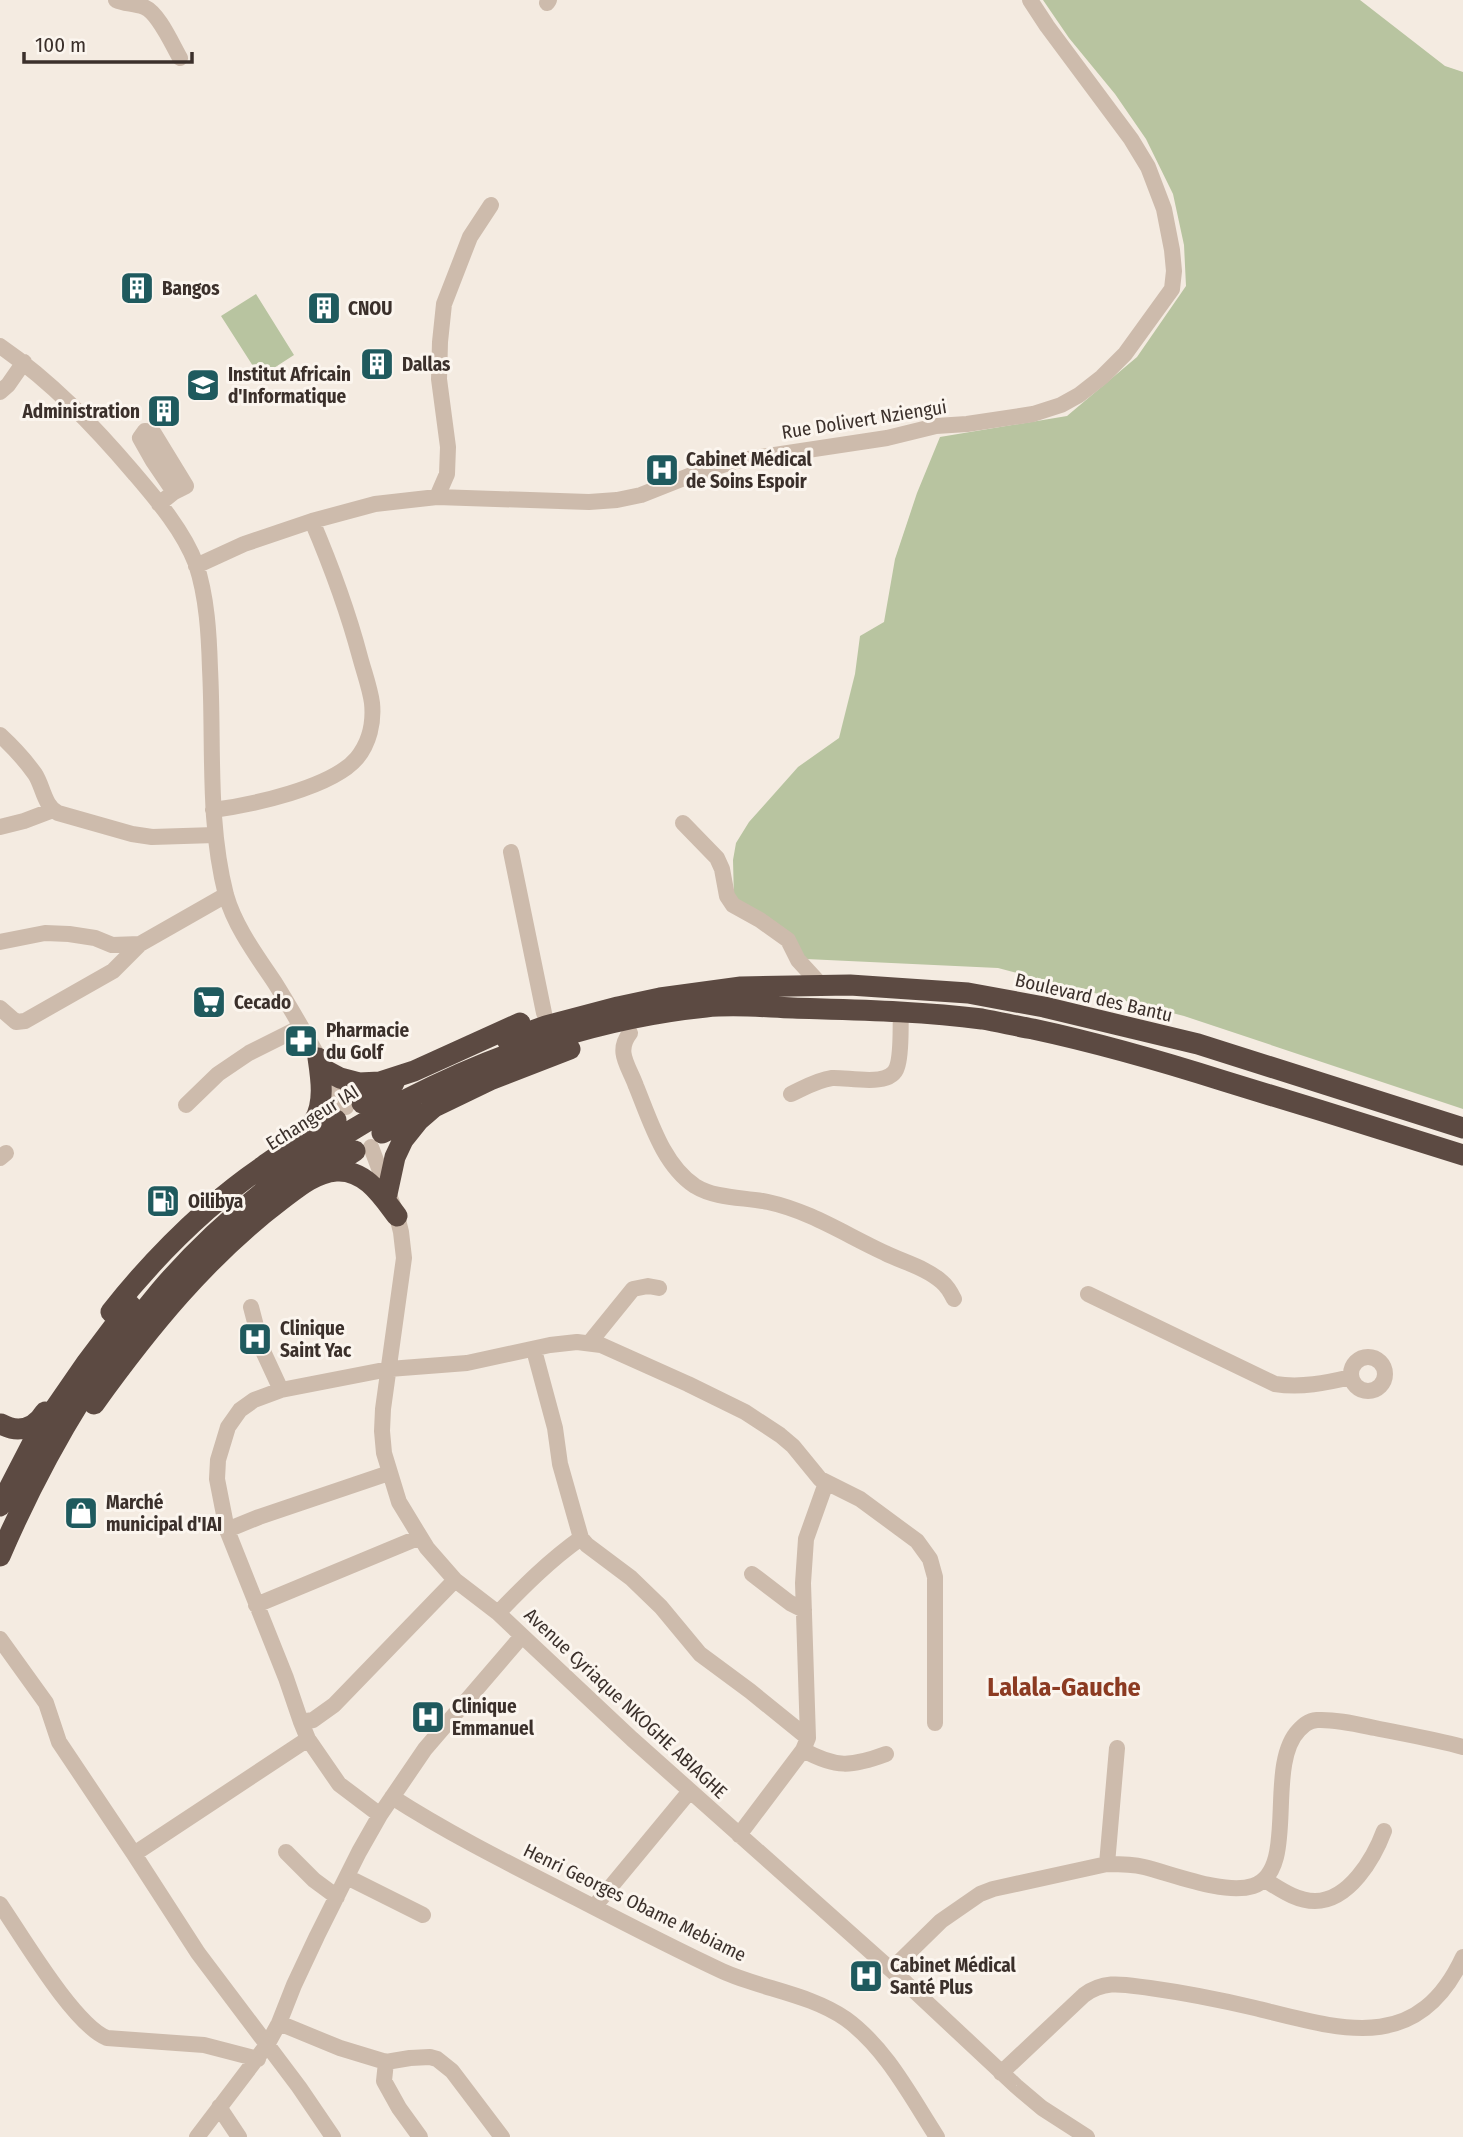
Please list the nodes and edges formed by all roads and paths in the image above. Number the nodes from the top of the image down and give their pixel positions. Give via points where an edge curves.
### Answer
1 (116, 0) edge
2 (1030, 0) edge
3 (180, 58) dead end
4 (491, 205) dead end
5 (0, 346) edge
6 (24, 362) junction
7 (0, 392) edge
8 (174, 492) dead end
9 (436, 497) junction
10 (159, 504) junction
11 (312, 522) junction
12 (196, 566) junction
13 (0, 736) edge
14 (53, 810) junction
15 (213, 810) junction
16 (683, 823) dead end
17 (0, 827) edge
18 (215, 835) junction
19 (512, 852) dead end
20 (226, 895) junction
21 (0, 942) edge
22 (140, 944) junction
23 (820, 984) junction
24 (706, 999) junction
25 (0, 1008) edge
26 (824, 1009) junction
27 (544, 1013) junction
28 (901, 1013) junction
29 (301, 1027) junction
30 (630, 1033) junction
31 (414, 1071) junction
32 (326, 1072) junction
33 (791, 1094) dead end
34 (186, 1105) dead end
35 (434, 1107) junction
36 (348, 1110) junction
37 (1463, 1128) edge
38 (369, 1144) junction
39 (288, 1149) junction
40 (1463, 1154) edge
41 (318, 1175) junction
42 (385, 1188) junction
43 (397, 1216) junction
44 (659, 1288) dead end
45 (1088, 1294) dead end
46 (954, 1299) dead end
47 (251, 1307) dead end
48 (590, 1342) junction
49 (534, 1350) junction
50 (389, 1369) junction
51 (1351, 1377) dead end
52 (281, 1390) junction
53 (67, 1396) junction
54 (42, 1421) junction
55 (1, 1423) edge
56 (389, 1473) junction
57 (826, 1483) junction
58 (0, 1506) edge
59 (13, 1526) junction
60 (227, 1530) junction
61 (420, 1537) junction
62 (581, 1538) junction
63 (0, 1556) edge
64 (752, 1574) dead end
65 (455, 1580) junction
66 (256, 1605) junction
67 (804, 1610) junction
68 (498, 1613) junction
69 (522, 1636) junction
70 (0, 1639) edge
71 (301, 1722) junction
72 (935, 1723) dead end
73 (308, 1739) junction
74 (805, 1744) junction
75 (1463, 1747) edge
76 (1116, 1748) dead end
77 (886, 1754) dead end
78 (690, 1791) junction
79 (393, 1797) junction
80 (380, 1815) junction
81 (1384, 1831) dead end
82 (739, 1835) junction
83 (286, 1852) dead end
84 (134, 1854) junction
85 (1107, 1864) junction
86 (347, 1877) junction
87 (1265, 1880) junction
88 (337, 1897) junction
89 (0, 1904) edge
90 (594, 1907) junction
91 (423, 1915) dead end
92 (1463, 1957) edge
93 (891, 1970) junction
94 (279, 2023) junction
95 (267, 2045) junction
96 (258, 2059) junction
97 (386, 2062) junction
98 (1001, 2073) junction
99 (219, 2107) junction
100 (197, 2137) edge
101 (239, 2137) edge
102 (332, 2137) edge
103 (420, 2137) edge
104 (502, 2137) edge
105 (937, 2137) edge
106 (1087, 2137) edge

1 - 3 street via 150,10
2 - 9 street, Rue Dolivert Nziengui via 1147,167 1164,209 1172,250 1172,289 1125,355 1102,377 1061,405 1033,414 735,461 617,500
4 - 9 street via 470,237 444,304 439,379 448,461
5 - 6 street
6 - 7 street
6 - 10 street via 96,430
8 - 10 street
9 - 11 street, Rue Dolivert Nziengui via 375,504
10 - 12 street
11 - 12 street, Rue Dolivert Nziengui via 244,544
11 - 15 street via 338,580 366,677 372,703 369,738 356,760 319,782
12 - 15 street via 210,668
13 - 14 street via 34,774
14 - 17 street
14 - 18 street via 132,834
15 - 18 street
16 - 23 street via 720,864 733,905 788,940 798,960
18 - 20 street
19 - 27 street
20 - 22 street
20 - 29 street
21 - 22 street via 45,933 113,945
22 - 25 street via 113,971 25,1021 16,1022
23 - 24 highway, Boulevard des Bantu via 741,987
23 - 27 highway via 765,976 701,980 627,990
23 - 37 highway, Boulevard des Bantu via 968,993 1044,1007 1198,1044
24 - 26 highway
24 - 53 highway, Echangeur IAI via 501,1056 403,1101 322,1148 205,1243
26 - 28 highway
26 - 30 highway via 742,1014
27 - 31 highway
28 - 33 street via 898,1067 893,1076 831,1078
28 - 40 highway via 983,1019 1141,1055
29 - 32 street
29 - 34 street via 228,1067
30 - 35 highway via 537,1061
30 - 46 street via 621,1048 627,1064 658,1138 685,1178 708,1193 769,1202 840,1229 928,1272
31 - 32 highway via 368,1083
31 - 36 highway
32 - 36 street
32 - 39 highway via 319,1111
35 - 38 highway
35 - 42 highway via 403,1140
36 - 38 street via 374,1109 379,1116 382,1124
36 - 38 street via 335,1133 339,1140 345,1146
36 - 39 highway
38 - 41 highway
38 - 42 street, Avenue Cyriaque NKOGHE ABIAGHE
39 - 53 highway via 207,1210 135,1282 81,1351
41 - 43 highway via 336,1171 360,1177 382,1195
41 - 59 highway via 244,1231 178,1296 84,1418
42 - 43 street, Avenue Cyriaque NKOGHE ABIAGHE
43 - 50 street, Avenue Cyriaque NKOGHE ABIAGHE via 404,1258
44 - 48 street via 633,1289
45 - 51 street via 1275,1384 1322,1384
47 - 52 street via 262,1349
48 - 49 street
48 - 57 street via 745,1412 793,1446
49 - 50 street via 467,1363
49 - 62 street
50 - 52 street
50 - 56 street, Avenue Cyriaque NKOGHE ABIAGHE via 382,1431
52 - 60 street via 254,1400 228,1427 218,1460
53 - 54 highway
53 - 59 highway
54 - 55 highway via 15,1429
54 - 58 highway
56 - 60 street
56 - 61 street, Avenue Cyriaque NKOGHE ABIAGHE via 399,1502
57 - 67 street via 806,1539
57 - 72 street via 860,1499 917,1541 930,1559
59 - 63 highway
60 - 66 street
61 - 65 street, Avenue Cyriaque NKOGHE ABIAGHE
61 - 66 street
62 - 68 street via 517,1591
62 - 74 street via 661,1607 700,1654 750,1691
64 - 67 street
65 - 68 street, Avenue Cyriaque NKOGHE ABIAGHE
65 - 71 street via 334,1705 313,1720
66 - 71 street
67 - 74 street
68 - 69 street, Avenue Cyriaque NKOGHE ABIAGHE
69 - 78 street, Avenue Cyriaque NKOGHE ABIAGHE
69 - 79 street via 425,1749
70 - 84 street via 46,1703 59,1742
71 - 73 street
73 - 80 street via 339,1784
73 - 84 street
74 - 77 street via 821,1760 835,1764 860,1763
74 - 82 street
75 - 87 street via 1351,1723 1306,1723 1287,1749 1281,1776 1279,1848
76 - 85 street
78 - 82 street, Avenue Cyriaque NKOGHE ABIAGHE
78 - 90 street
79 - 80 street
79 - 90 street, Henri Georges Obame Mebiame via 436,1826
80 - 86 street
81 - 87 street via 1365,1869 1334,1896 1303,1899
82 - 93 street, Avenue Cyriaque NKOGHE ABIAGHE
83 - 88 street
84 - 95 street via 198,1953
85 - 87 street via 1144,1867 1225,1887 1254,1886
85 - 93 street via 981,1894 941,1921
86 - 88 street
86 - 91 street
88 - 94 street
89 - 96 street via 74,2010 99,2035 212,2047
90 - 105 street, Henri Georges Obame Mebiame via 727,1973 824,2007 846,2020 890,2065
92 - 98 street via 1439,1997 1415,2015 1388,2026 1360,2029 1182,1993 1107,1984 1084,1995
93 - 98 street, Avenue Cyriaque NKOGHE ABIAGHE
94 - 95 street
94 - 97 street
95 - 96 street
95 - 102 street
96 - 99 street
97 - 103 street via 384,2081
97 - 104 street via 430,2057 446,2064
98 - 106 street, Avenue Cyriaque NKOGHE ABIAGHE via 1042,2108
99 - 100 street
99 - 101 street

